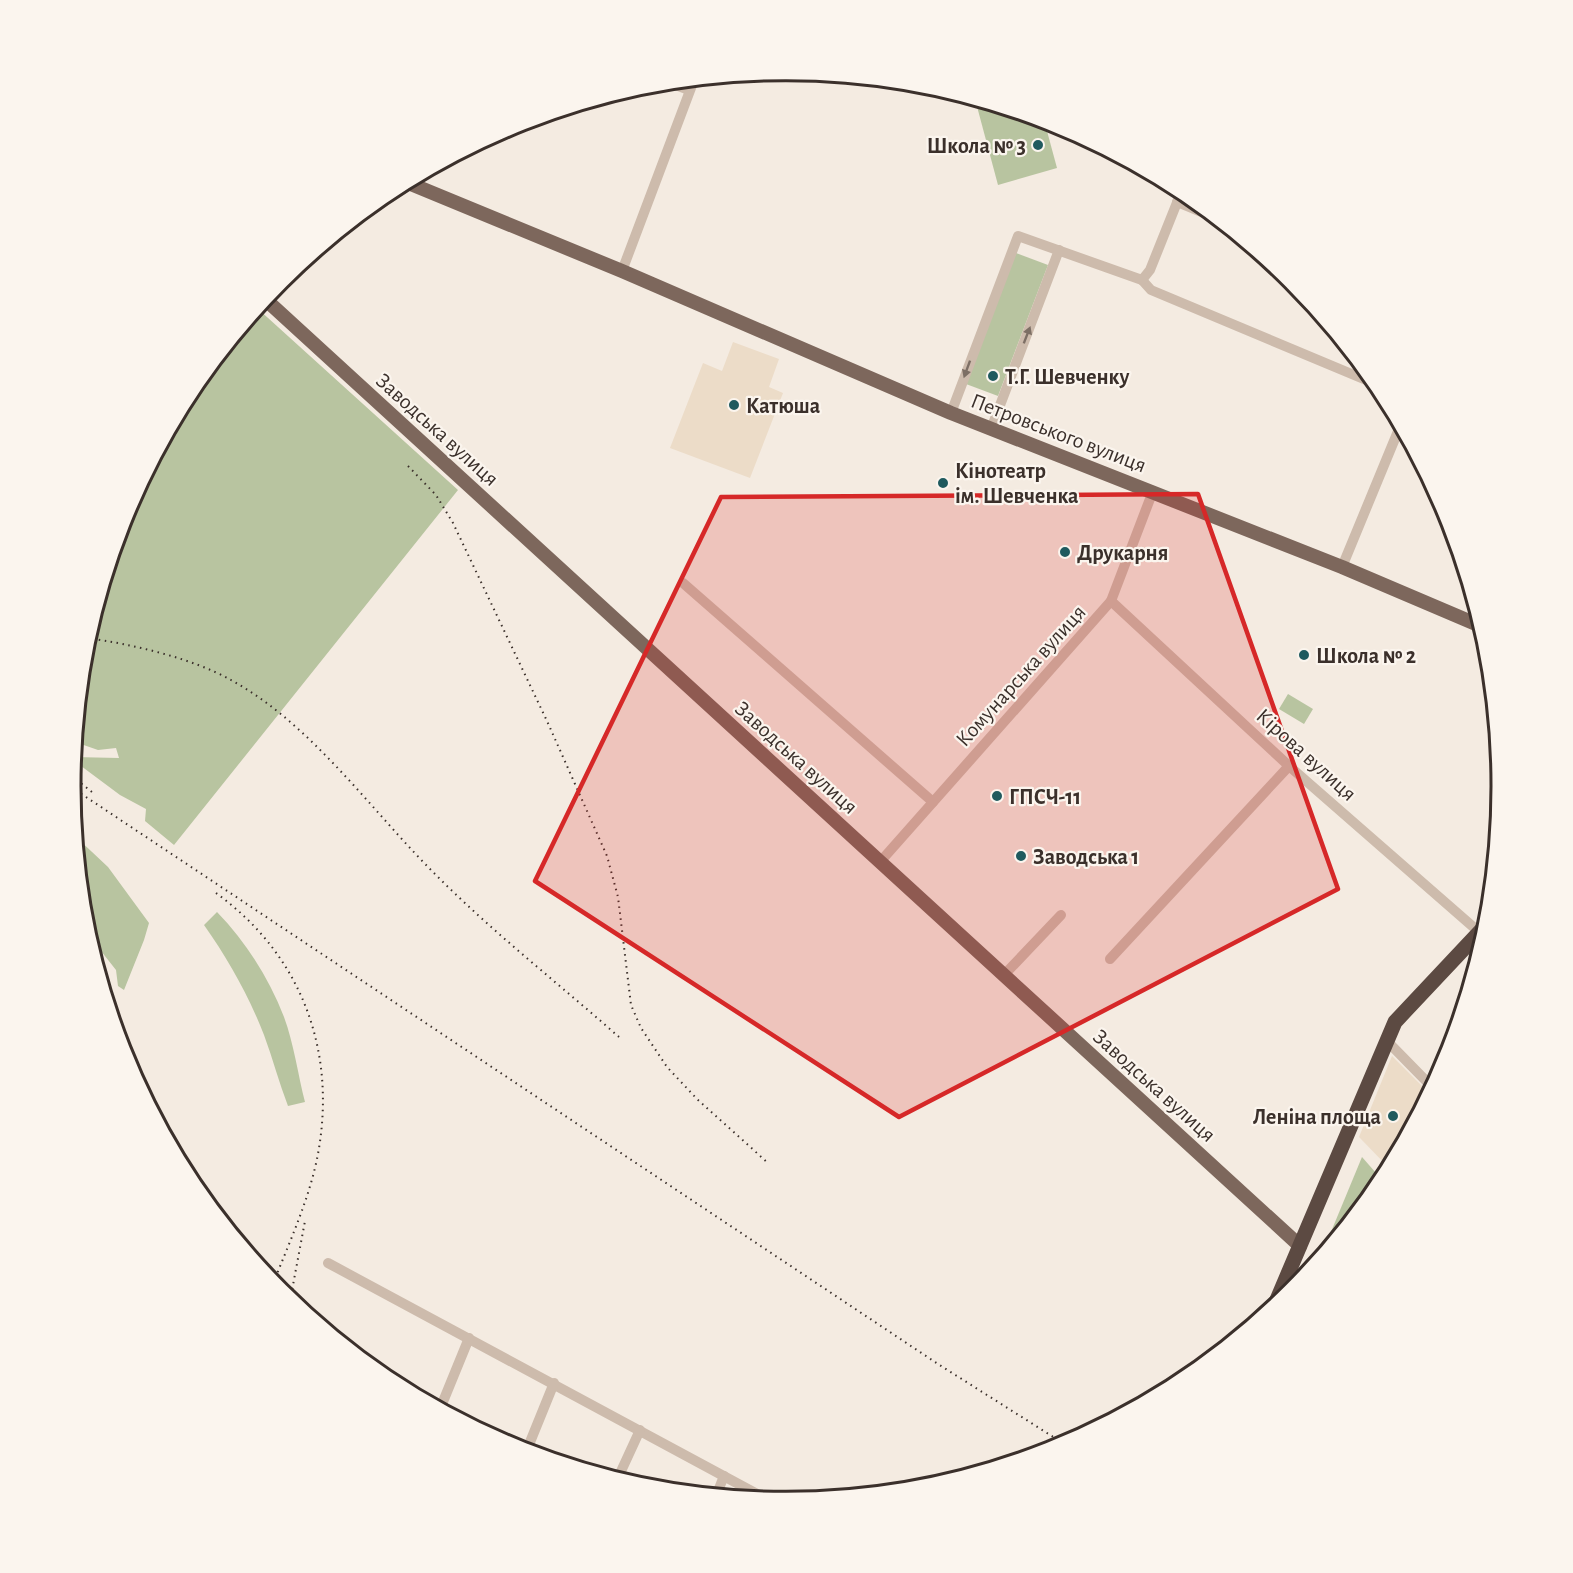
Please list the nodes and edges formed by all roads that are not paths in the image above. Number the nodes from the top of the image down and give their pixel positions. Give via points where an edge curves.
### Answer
1 (691, 88) edge
2 (417, 187) edge
3 (1177, 202) joint
4 (1186, 206) edge
5 (1059, 250) junction
6 (622, 271) junction
7 (1142, 280) junction
8 (272, 305) edge
9 (1361, 378) edge
10 (951, 413) junction
11 (991, 429) junction
12 (1397, 434) edge
13 (1153, 491) junction
14 (1342, 567) junction
15 (683, 583) dead end
16 (1111, 601) junction
17 (1472, 622) edge
18 (1289, 766) junction
19 (933, 802) junction
20 (880, 862) junction
21 (1061, 915) dead end
22 (1478, 922) edge
23 (1475, 936) edge
24 (1110, 959) dead end
25 (1004, 975) junction
26 (1387, 1041) junction
27 (1427, 1082) edge
28 (1300, 1246) junction
29 (328, 1263) dead end
30 (1282, 1288) edge
31 (469, 1338) junction
32 (554, 1383) junction
33 (443, 1402) edge
34 (640, 1430) junction
35 (530, 1443) edge
36 (621, 1472) edge
37 (724, 1476) junction
38 (719, 1488) edge
39 (751, 1490) edge

1 - 6 street
2 - 6 main road, Петровського вулиця
3 - 4 street
3 - 7 street via 1150,270
5 - 7 street
5 -> 10 street via 1018,236
11 -> 5 street
6 - 10 main road, Петровського вулиця
7 - 9 street via 1151,290
8 - 20 main road, Заводська вулиця
10 - 11 main road, Петровського вулиця
11 - 13 main road, Петровського вулиця
12 - 14 street
13 - 14 main road, Петровського вулиця
13 - 16 street, Комунарська вулиця
14 - 17 main road, Петровського вулиця
15 - 19 street
16 - 18 street, Кірова вулиця
16 - 19 street, Комунарська вулиця
18 - 22 street, Кірова вулиця
18 - 24 street
19 - 20 street, Комунарська вулиця
20 - 25 main road, Заводська вулиця
21 - 25 street
23 - 26 highway via 1395,1022
25 - 28 main road, Заводська вулиця
26 - 27 street
26 - 28 highway
28 - 30 highway
29 - 31 street
31 - 32 street
31 - 33 street
32 - 34 street
32 - 35 street
34 - 36 street
34 - 37 street
37 - 38 street
37 - 39 street

